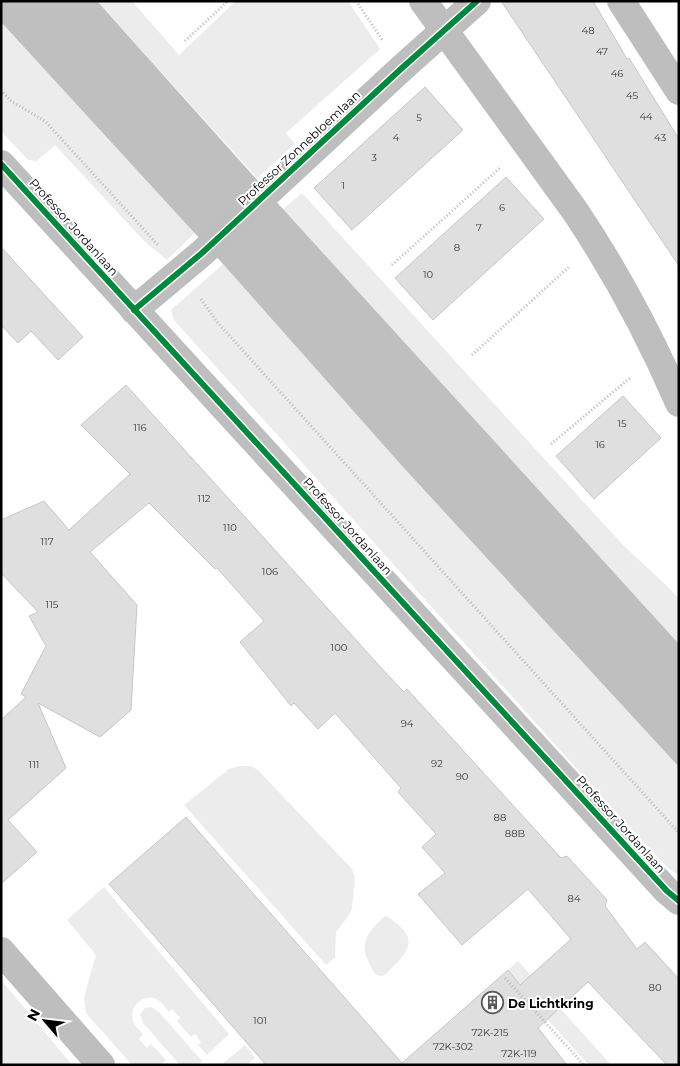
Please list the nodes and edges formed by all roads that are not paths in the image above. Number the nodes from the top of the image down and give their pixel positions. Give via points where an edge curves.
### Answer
1 (423, 1) edge
2 (478, 1) edge
3 (621, 1) edge
4 (443, 31) junction
5 (679, 91) edge
6 (1, 164) edge
7 (134, 310) junction
8 (679, 403) edge
9 (679, 902) edge
10 (1, 950) edge
11 (101, 1065) edge

1 - 4 street
2 - 4 street, Professor Zonnebloemlaan
3 - 5 street
4 - 7 street, Professor Zonnebloemlaan via 202,253
4 - 8 street via 596,242 658,354
6 - 7 street, Professor Jordanlaan
7 - 9 street, Professor Jordanlaan
10 - 11 street

